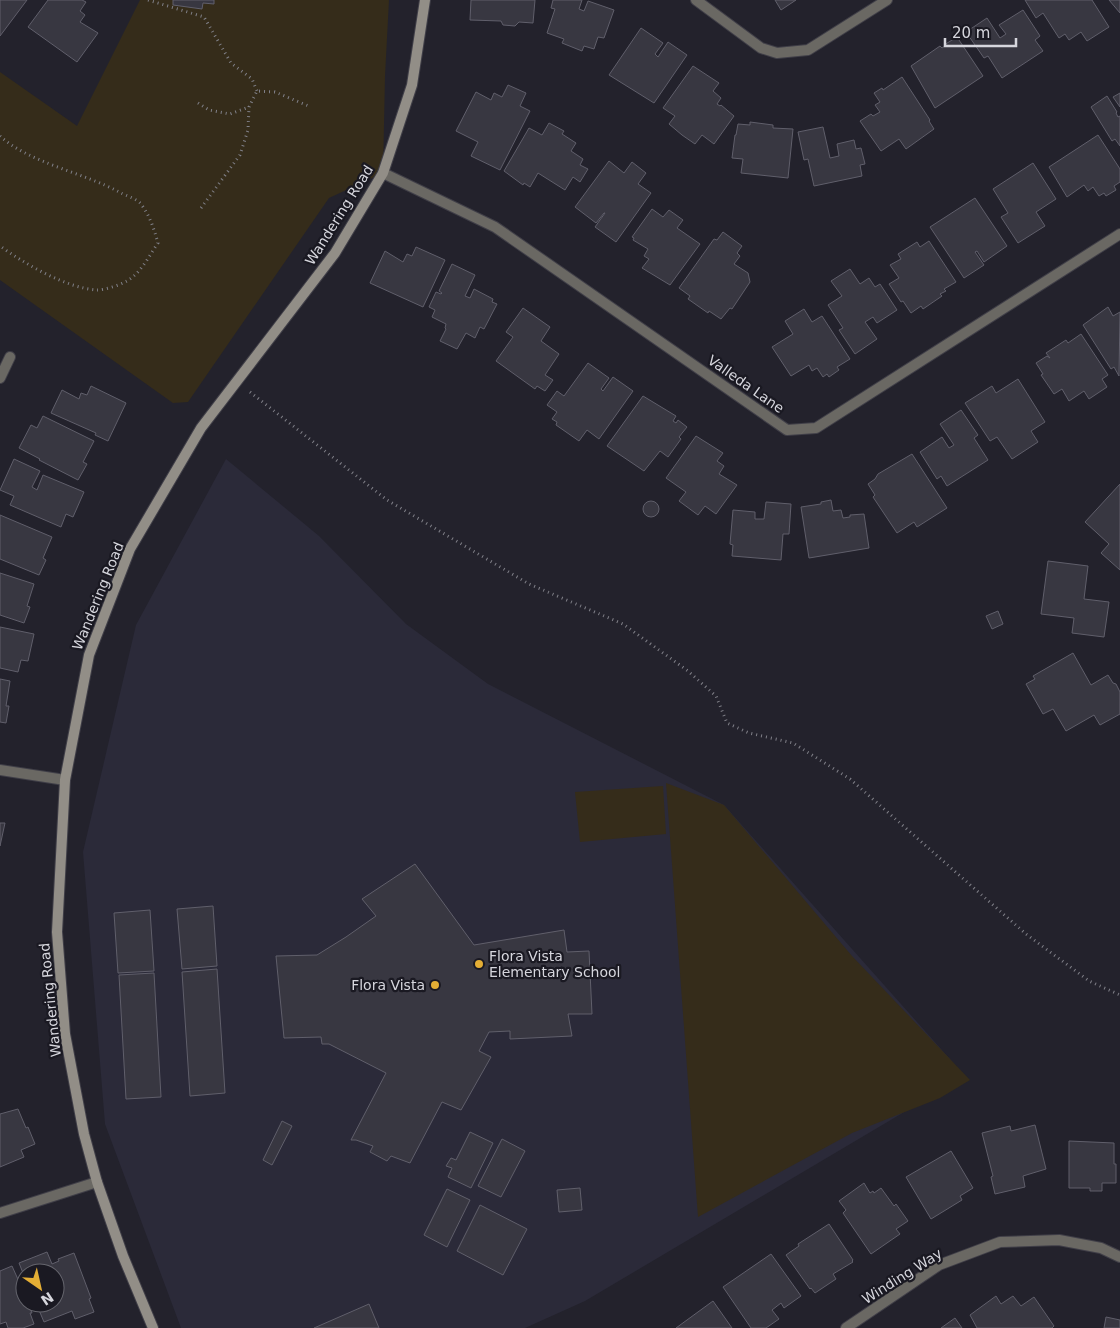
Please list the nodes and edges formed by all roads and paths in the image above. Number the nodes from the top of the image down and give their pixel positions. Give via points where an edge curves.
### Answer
1 (148, 0) edge
2 (425, 0) edge
3 (696, 0) edge
4 (887, 0) edge
5 (257, 91) junction
6 (198, 103) dead end
7 (249, 107) junction
8 (311, 107) dead end
9 (0, 136) edge
10 (383, 173) junction
11 (201, 208) dead end
12 (1120, 234) edge
13 (0, 246) edge
14 (10, 357) dead end
15 (0, 378) edge
16 (236, 381) junction
17 (0, 770) edge
18 (65, 780) junction
19 (1120, 995) edge
20 (96, 1182) junction
21 (0, 1213) edge
22 (1120, 1257) edge
23 (153, 1328) edge
24 (846, 1328) edge

1 - 5 path via 204,17 231,63 252,79
2 - 10 street, Wandering Road via 412,85
3 - 4 street via 761,48 777,53 808,50
5 - 7 path
5 - 8 path via 275,92
6 - 7 path via 209,110 230,114
7 - 11 path via 248,130 240,155
9 - 13 path via 10,145 140,203 153,224 158,243 142,268 126,281 99,290 56,279
10 - 12 street, Valleda Lane via 495,227 787,430 816,428
10 - 16 street, Wandering Road via 335,253
14 - 15 street
16 - 18 street, Wandering Road via 201,428 130,549 89,655
16 - 19 path via 387,500 529,584 622,624 716,696 727,723 749,733 792,743 850,779 1026,934 1089,981
17 - 18 street
18 - 20 street, Wandering Road via 57,932 64,1025
20 - 21 street
20 - 23 street, Wandering Road
22 - 24 street, Winding Way via 1101,1248 1059,1240 1000,1242 939,1265

